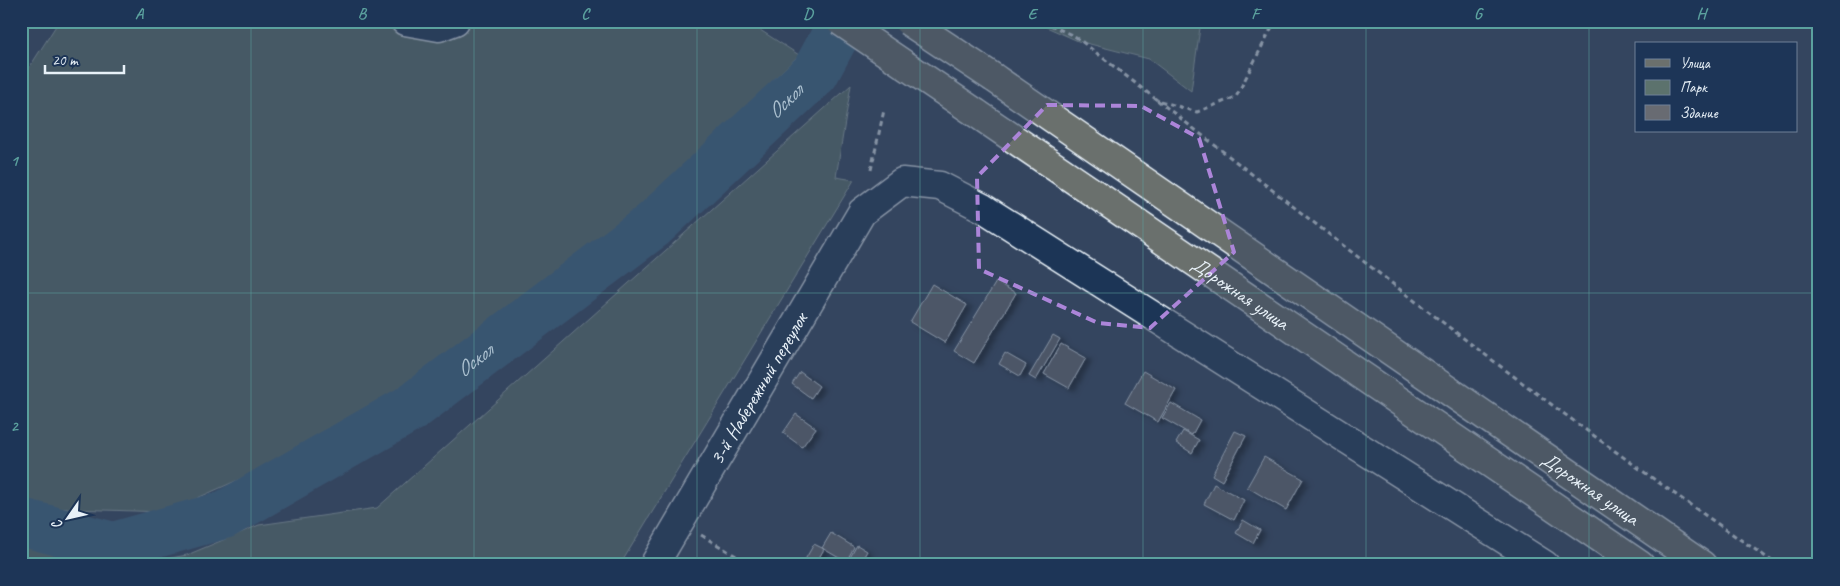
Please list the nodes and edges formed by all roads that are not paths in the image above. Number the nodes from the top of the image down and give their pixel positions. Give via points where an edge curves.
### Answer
1 (405, 21) edge
2 (455, 21) edge
3 (840, 21) edge
4 (908, 21) edge
5 (654, 565) edge
6 (1545, 565) edge
7 (1640, 565) edge
8 (1702, 565) edge

1 - 2 street via 439,27
3 - 7 main road, Дорожная улица, bridge
4 - 8 main road, Дорожная улица, bridge
5 - 6 street, 3-й Набережный переулок via 862,212 902,182 940,186 983,208

